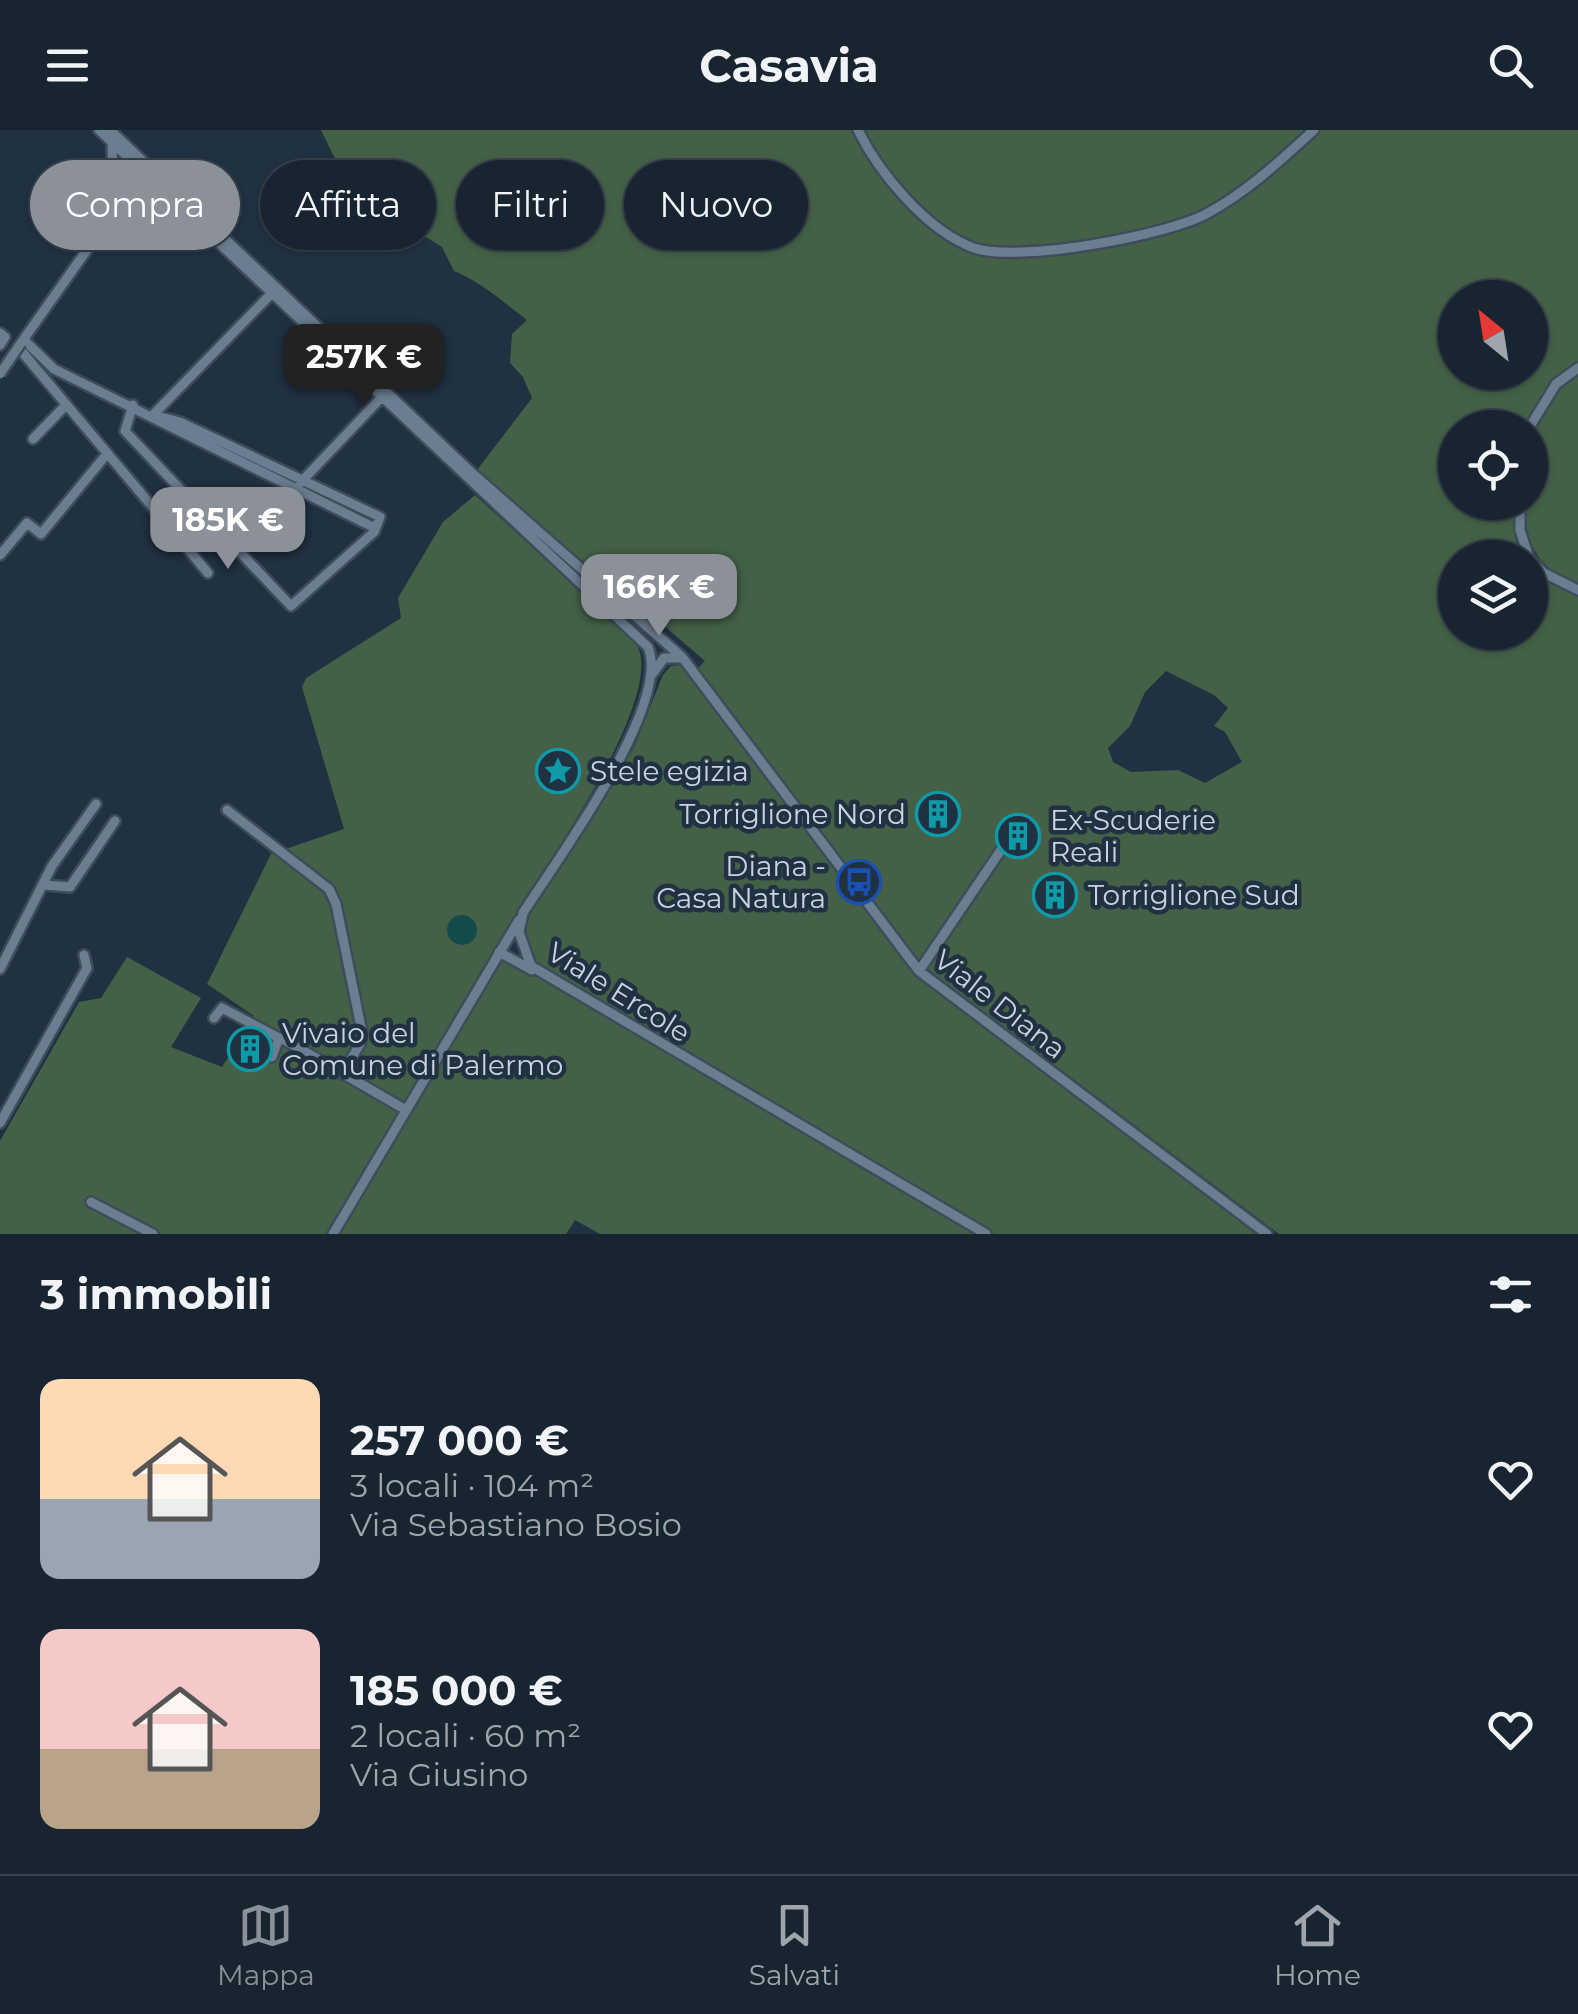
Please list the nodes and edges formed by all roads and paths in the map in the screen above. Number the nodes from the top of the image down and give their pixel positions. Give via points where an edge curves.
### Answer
1 (99, 130) edge
2 (858, 130) edge
3 (1314, 130) edge
4 (113, 135) edge
5 (270, 295) junction
6 (12, 342) edge
7 (1578, 368) edge
8 (0, 374) edge
9 (381, 398) junction
10 (133, 406) junction
11 (64, 407) junction
12 (1540, 410) edge
13 (153, 415) junction
14 (33, 438) dead end
15 (106, 455) junction
16 (299, 485) junction
17 (375, 528) junction
18 (0, 555) edge
19 (208, 573) dead end
20 (1548, 575) edge
21 (1578, 590) edge
22 (686, 662) junction
23 (651, 677) junction
24 (96, 804) dead end
25 (227, 810) dead end
26 (115, 822) dead end
27 (1003, 848) dead end
28 (44, 886) junction
29 (524, 914) junction
30 (500, 952) junction
31 (84, 956) dead end
32 (0, 969) edge
33 (918, 971) junction
34 (542, 976) junction
35 (214, 1018) dead end
36 (279, 1038) junction
37 (272, 1057) dead end
38 (342, 1074) junction
39 (406, 1110) junction
40 (0, 1123) edge
41 (92, 1202) dead end
42 (154, 1234) edge
43 (333, 1234) edge
44 (986, 1234) edge
45 (1267, 1234) edge

1 - 4 street
2 - 3 street via 906,195 945,231 973,248 1003,254 1178,226 1249,185
4 - 5 street
4 - 6 street via 113,199 106,223
4 - 22 street, Viale Diana via 472,472
5 - 9 street
5 - 13 street
6 - 8 street, bridge
6 - 10 street
6 - 11 street
7 - 12 street via 1556,384
9 - 16 street
9 - 23 street via 632,628 650,651
10 - 13 street
10 - 17 street via 125,431 291,606
11 - 14 street
11 - 15 street
13 - 16 street via 180,422
15 - 18 street via 42,534 27,523
15 - 19 street
16 - 17 street
16 - 17 street via 380,517
20 - 21 street
22 - 23 street via 664,658
22 - 33 street, Viale Diana
23 - 29 street via 614,770
24 - 28 street
25 - 38 street via 331,894 362,1032
26 - 28 street via 70,887
27 - 33 street
28 - 32 street
29 - 30 street
29 - 34 street, Viale Ercole via 521,944
30 - 34 street
30 - 39 street
31 - 40 street via 87,968
33 - 45 street, Viale Diana
34 - 44 street, Viale Ercole
35 - 36 street via 222,1008
36 - 37 street
36 - 38 street
38 - 39 street
39 - 43 street
41 - 42 street

